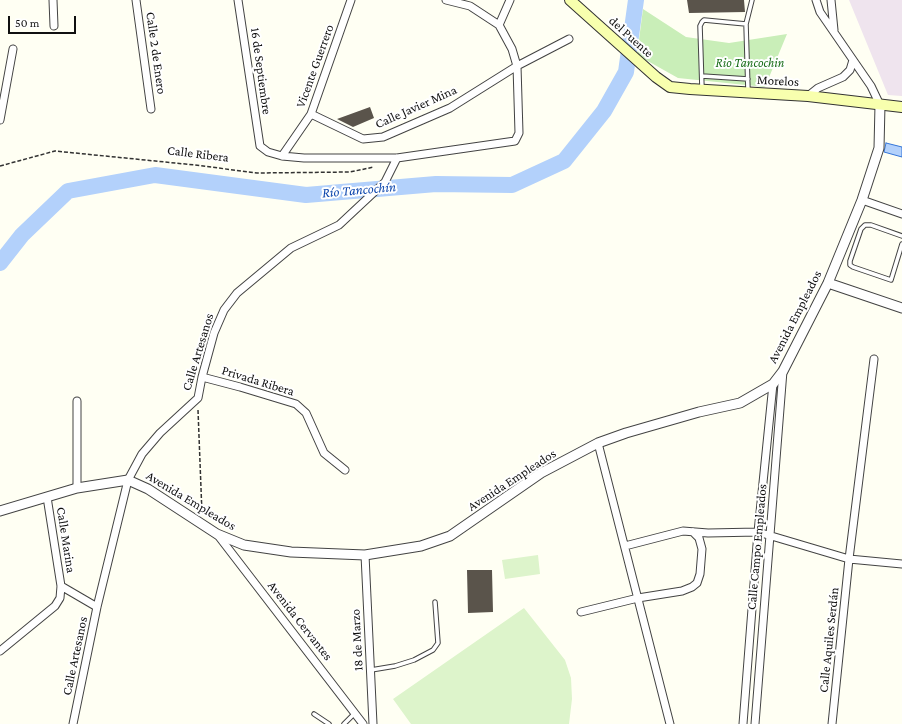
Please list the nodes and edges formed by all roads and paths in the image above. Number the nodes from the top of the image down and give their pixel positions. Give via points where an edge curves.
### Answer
1 (53, 0) edge
2 (136, 0) edge
3 (238, 0) edge
4 (351, 0) edge
5 (446, 0) edge
6 (510, 0) edge
7 (570, 0) edge
8 (752, 0) edge
9 (816, 0) edge
10 (831, 0) edge
11 (746, 24) junction
12 (498, 25) junction
13 (54, 26) dead end
14 (834, 30) junction
15 (569, 39) dead end
16 (13, 49) dead end
17 (853, 60) junction
18 (517, 66) junction
19 (702, 76) junction
20 (656, 77) joint
21 (748, 79) junction
22 (702, 90) junction
23 (748, 92) junction
24 (808, 96) junction
25 (880, 105) junction
26 (902, 106) edge
27 (151, 109) dead end
28 (311, 114) junction
29 (0, 120) edge
30 (282, 156) junction
31 (397, 158) junction
32 (0, 166) edge
33 (380, 166) dead end
34 (862, 200) junction
35 (902, 214) edge
36 (902, 236) edge
37 (902, 244) edge
38 (828, 283) junction
39 (902, 308) edge
40 (874, 359) dead end
41 (783, 371) junction
42 (202, 377) junction
43 (773, 384) junction
44 (198, 398) junction
45 (77, 401) dead end
46 (598, 443) junction
47 (345, 470) dead end
48 (128, 480) junction
49 (77, 488) junction
50 (47, 497) junction
51 (0, 511) edge
52 (203, 524) junction
53 (693, 532) junction
54 (758, 532) junction
55 (217, 534) junction
56 (770, 534) junction
57 (626, 546) junction
58 (365, 555) junction
59 (849, 559) junction
60 (902, 564) edge
61 (61, 586) junction
62 (638, 598) junction
63 (435, 602) dead end
64 (98, 607) junction
65 (581, 612) dead end
66 (0, 651) edge
67 (371, 670) junction
68 (355, 712) junction
69 (314, 714) dead end
70 (73, 724) edge
71 (329, 724) edge
72 (344, 724) edge
73 (363, 724) edge
74 (373, 724) edge
75 (670, 724) edge
76 (743, 724) edge
77 (755, 724) edge
78 (832, 724) edge

1 - 13 street
2 - 27 street, Calle 2 de Enero
3 - 30 street, 16 de Septiembre via 260,146 268,152
4 - 28 street, Vicente Guerrero
5 - 12 street via 470,6
6 - 12 street
7 - 20 main road, del Puente
8 - 11 lane
9 - 14 street via 820,12
10 - 14 street
11 - 19 lane via 704,20 702,22
11 - 21 lane
12 - 18 street via 512,49
14 - 17 street
15 - 18 street, Calle Javier Mina
16 - 29 street
17 - 24 street via 850,70 843,77 818,88
17 - 25 street via 872,86
18 - 28 street, Calle Javier Mina via 450,108 383,137 363,139
18 - 31 street via 519,133 515,141
19 - 21 lane
19 - 22 lane
20 - 22 main road, Morelos via 670,87
21 - 23 lane
22 - 23 main road, Morelos
23 - 24 main road, Morelos
24 - 25 main road, Morelos
25 - 26 main road, Morelos
25 - 34 street, Avenida Empleados via 879,148
28 - 30 street, Vicente Guerrero
30 - 31 street
31 - 42 street, Calle Artesanos via 385,182 339,225 291,248 237,293 224,310 214,333
32 - 33 path, Calle Ribera via 55,151 257,173 350,172
34 - 35 street
34 - 38 street, Avenida Empleados
36 - 37 lane via 865,225 861,229 850,265 891,280
38 - 39 street
38 - 41 street, Avenida Empleados
40 - 59 street, Calle Aquiles Serdán
41 - 43 street, Avenida Empleados
41 - 56 street, Calle Campo Empleados
42 - 44 street, Calle Artesanos
42 - 47 street, Privada Ribera via 296,404 306,413 324,453
43 - 46 street, Avenida Empleados via 740,403 699,412
43 - 54 street, Calle Campo Empleados
44 - 48 street, Calle Artesanos via 142,454
44 - 52 path
45 - 49 street
46 - 57 street
46 - 58 street, Avenida Empleados via 541,473 450,536 421,546
48 - 49 street, Avenida Empleados
48 - 52 street, Avenida Empleados via 148,489
48 - 64 street, Calle Artesanos
49 - 50 street, Avenida Empleados
50 - 51 street, Avenida Empleados
50 - 61 street, Calle Marina
52 - 55 street, Avenida Empleados
53 - 54 street
53 - 57 street via 683,531
53 - 62 street via 699,538 702,549 697,583 682,591
54 - 56 street
54 - 76 street, Calle Campo Empleados
55 - 58 street, Avenida Empleados via 244,545 291,552
55 - 68 street, Avenida Cervantes
56 - 59 street
56 - 77 street, Calle Campo Empleados
57 - 62 street
58 - 67 street, 18 de Marzo
59 - 60 street
59 - 78 street, Calle Aquiles Serdán
61 - 64 street, Calle Marina
61 - 66 street, Calle Marina via 60,598 55,606
62 - 65 street
62 - 75 street
63 - 67 lane via 438,643 433,650 414,660
64 - 70 street, Calle Artesanos
67 - 74 street, 18 de Marzo
68 - 72 lane
68 - 73 street, Avenida Cervantes
69 - 71 lane

